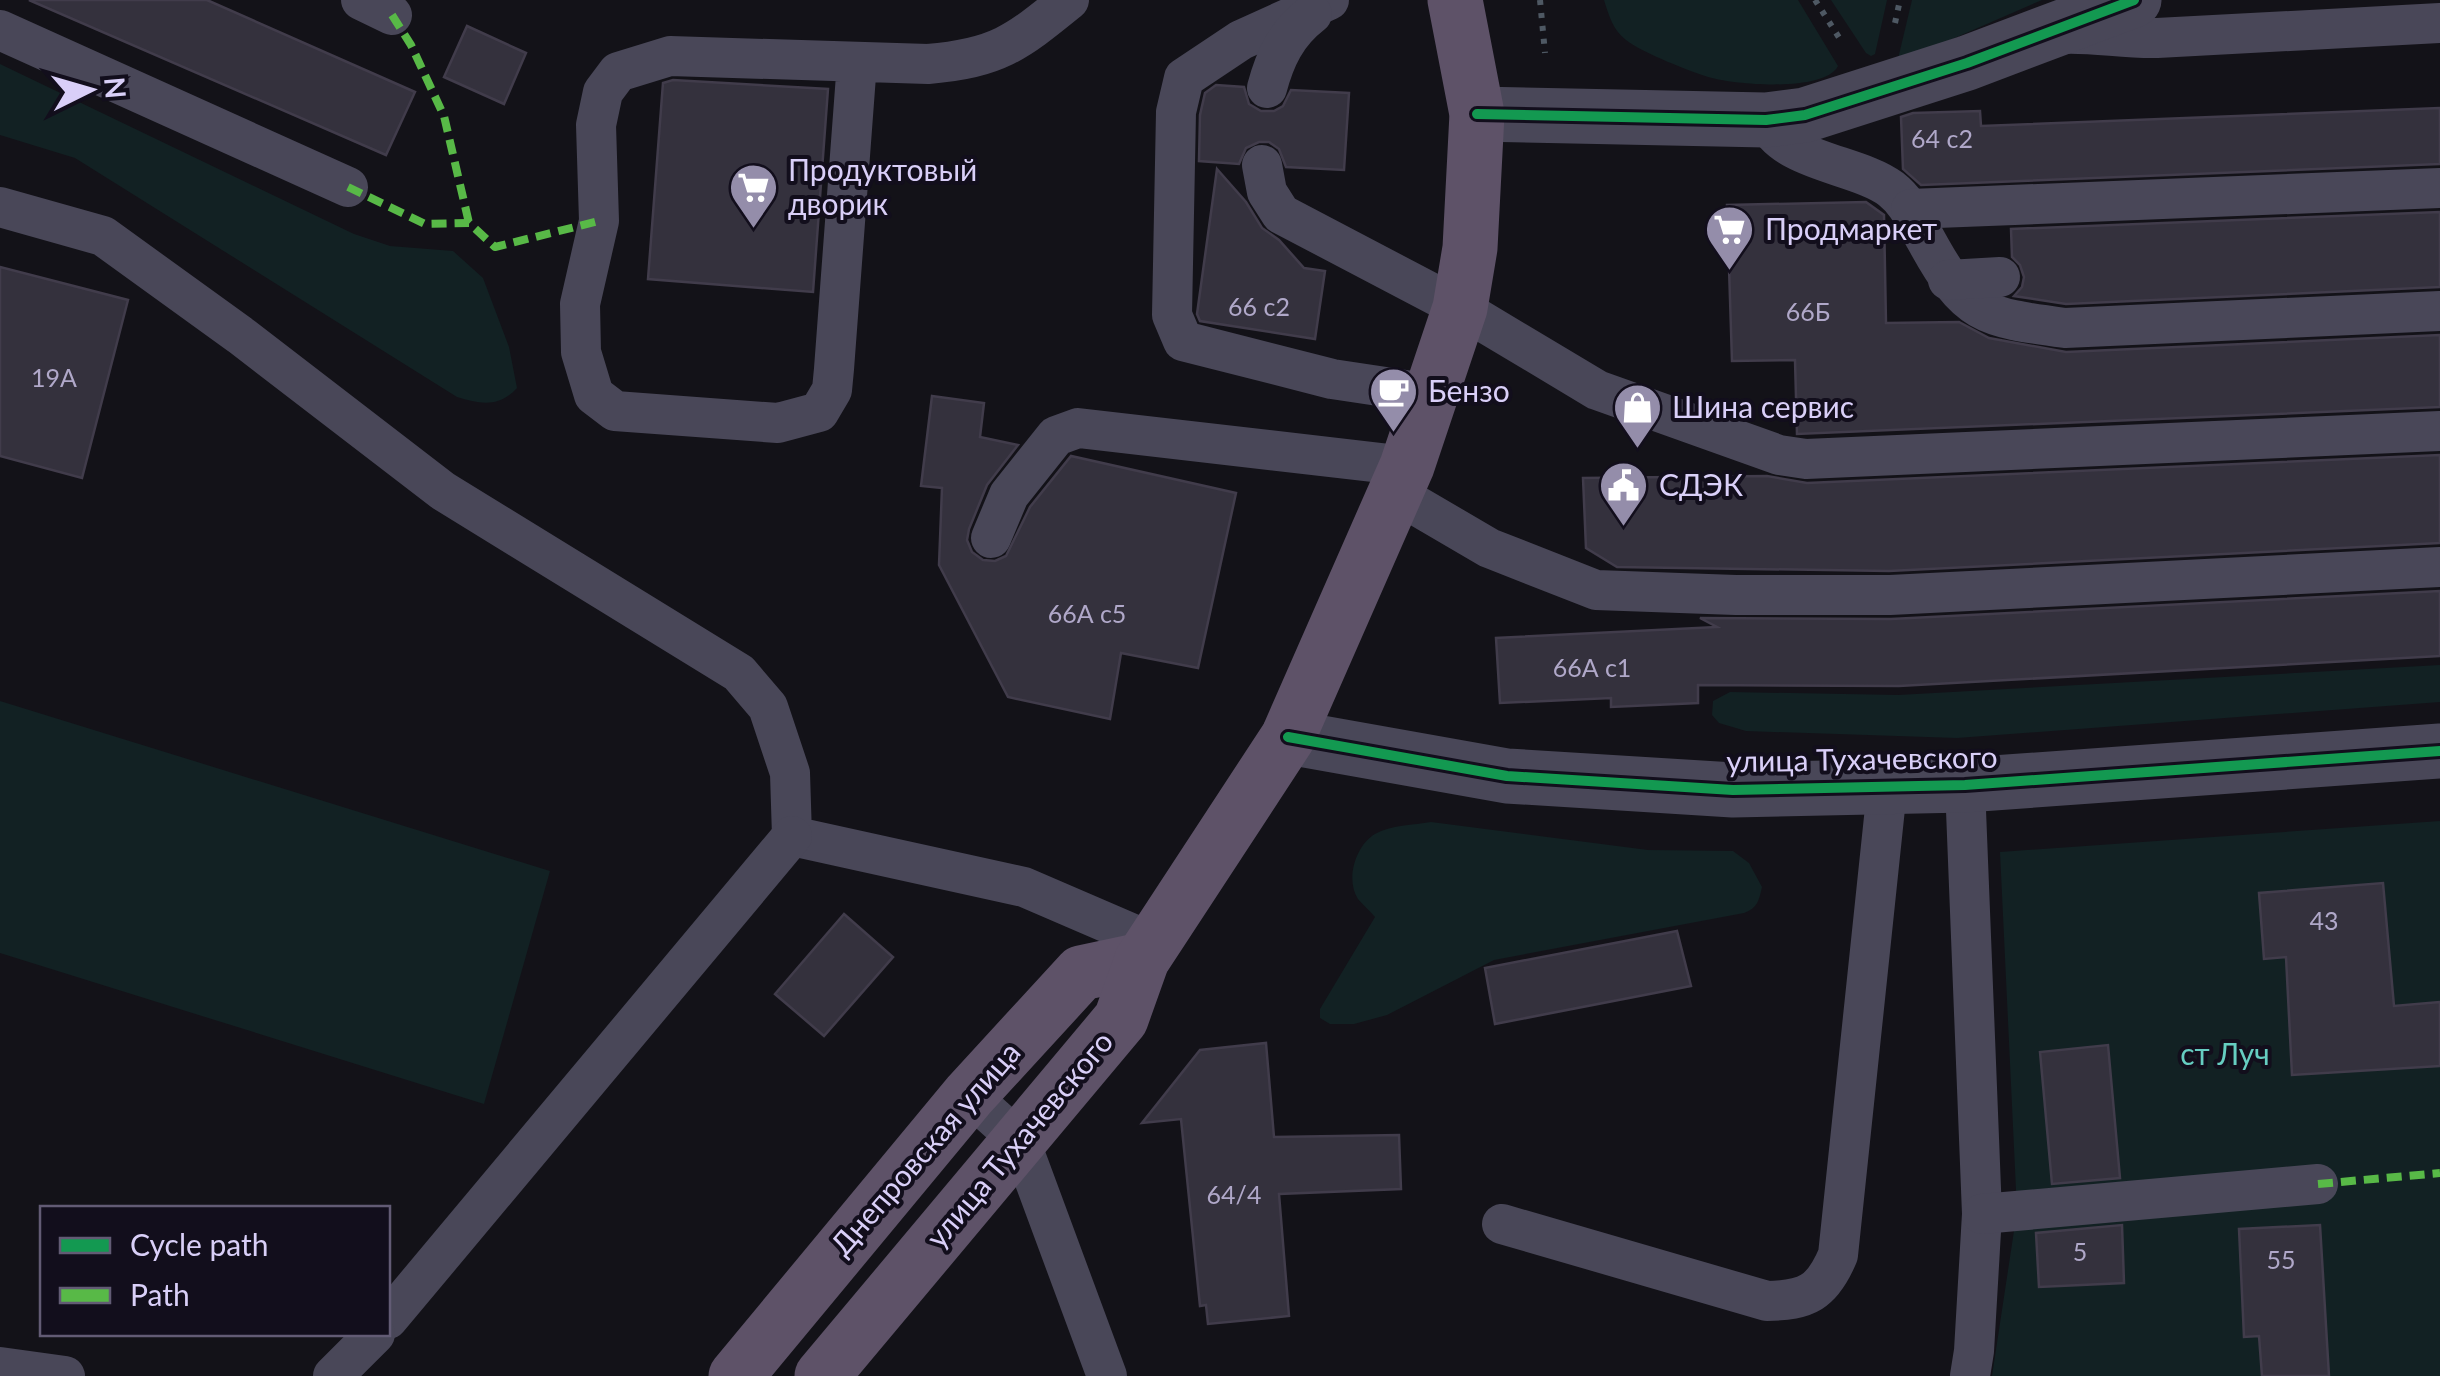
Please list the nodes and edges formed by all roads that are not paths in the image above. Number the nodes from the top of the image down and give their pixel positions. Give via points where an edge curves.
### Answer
1 (1069, 0) edge
2 (1330, 0) edge
3 (1455, 0) edge
4 (2134, 0) edge
5 (2440, 24) edge
6 (0, 30) edge
7 (2041, 34) junction
8 (856, 62) junction
9 (1268, 88) dead end
10 (1477, 114) junction
11 (1766, 120) junction
12 (1262, 165) dead end
13 (348, 187) dead end
14 (2440, 188) edge
15 (0, 207) edge
16 (1911, 209) junction
17 (2000, 277) dead end
18 (1948, 280) junction
19 (1460, 308) junction
20 (2440, 311) edge
21 (1432, 394) junction
22 (2440, 430) edge
23 (1401, 480) junction
24 (991, 538) dead end
25 (2440, 567) edge
26 (1288, 736) junction
27 (2440, 751) edge
28 (1965, 785) junction
29 (1887, 789) junction
30 (792, 836) junction
31 (1148, 952) junction
32 (969, 1095) junction
33 (1020, 1142) junction
34 (2318, 1184) dead end
35 (1982, 1214) junction
36 (1502, 1224) dead end
37 (390, 1317) edge
38 (373, 1336) edge
39 (0, 1367) edge
40 (1103, 1374) edge
41 (65, 1376) edge
42 (333, 1376) edge
43 (736, 1376) edge
44 (822, 1376) edge
45 (1970, 1376) edge

1 - 8 lane via 1006,48 963,61
2 - 9 lane via 1301,22 1276,56
2 - 21 lane via 1242,40 1184,78 1176,112 1172,315 1183,340 1332,378
3 - 10 main road, улица Тухачевского
4 - 7 street
5 - 7 lane via 2118,39
6 - 13 lane
7 - 11 street via 1805,115
8 - 8 lane via 670,56 618,72 603,92 596,125 599,221 580,304 581,352 594,394 615,411 778,423 818,412 832,390
10 - 11 street
10 - 19 main road, улица Тухачевского
11 - 16 lane via 1783,141 1890,188
12 - 19 lane via 1267,192 1281,214
14 - 16 lane
15 - 30 lane via 102,236 443,491 739,673 768,707 790,773
16 - 18 lane
17 - 18 lane
18 - 20 lane via 1978,308 2004,319 2065,328
19 - 21 main road, улица Тухачевского
19 - 22 lane via 1597,390 1806,459
21 - 23 main road, улица Тухачевского
23 - 24 lane via 1078,428 1056,436 1009,494
23 - 25 lane via 1488,548 1596,590 1890,594
23 - 26 main road, улица Тухачевского
26 - 29 street, улица Тухачевского via 1508,776 1733,790
26 - 31 main road, улица Тухачевского
27 - 28 street, улица Тухачевского
28 - 29 street, улица Тухачевского
28 - 35 lane
29 - 36 lane via 1838,1255 1828,1279 1812,1293 1767,1301
30 - 31 lane via 1024,886
30 - 37 lane
31 - 32 main road, Днепровская улица via 1081,972
31 - 33 main road, улица Тухачевского via 1121,1019
32 - 33 lane
32 - 43 main road, Днепровская улица
33 - 40 lane
33 - 44 main road, улица Тухачевского
34 - 35 lane
35 - 45 lane
38 - 42 lane
39 - 41 lane

